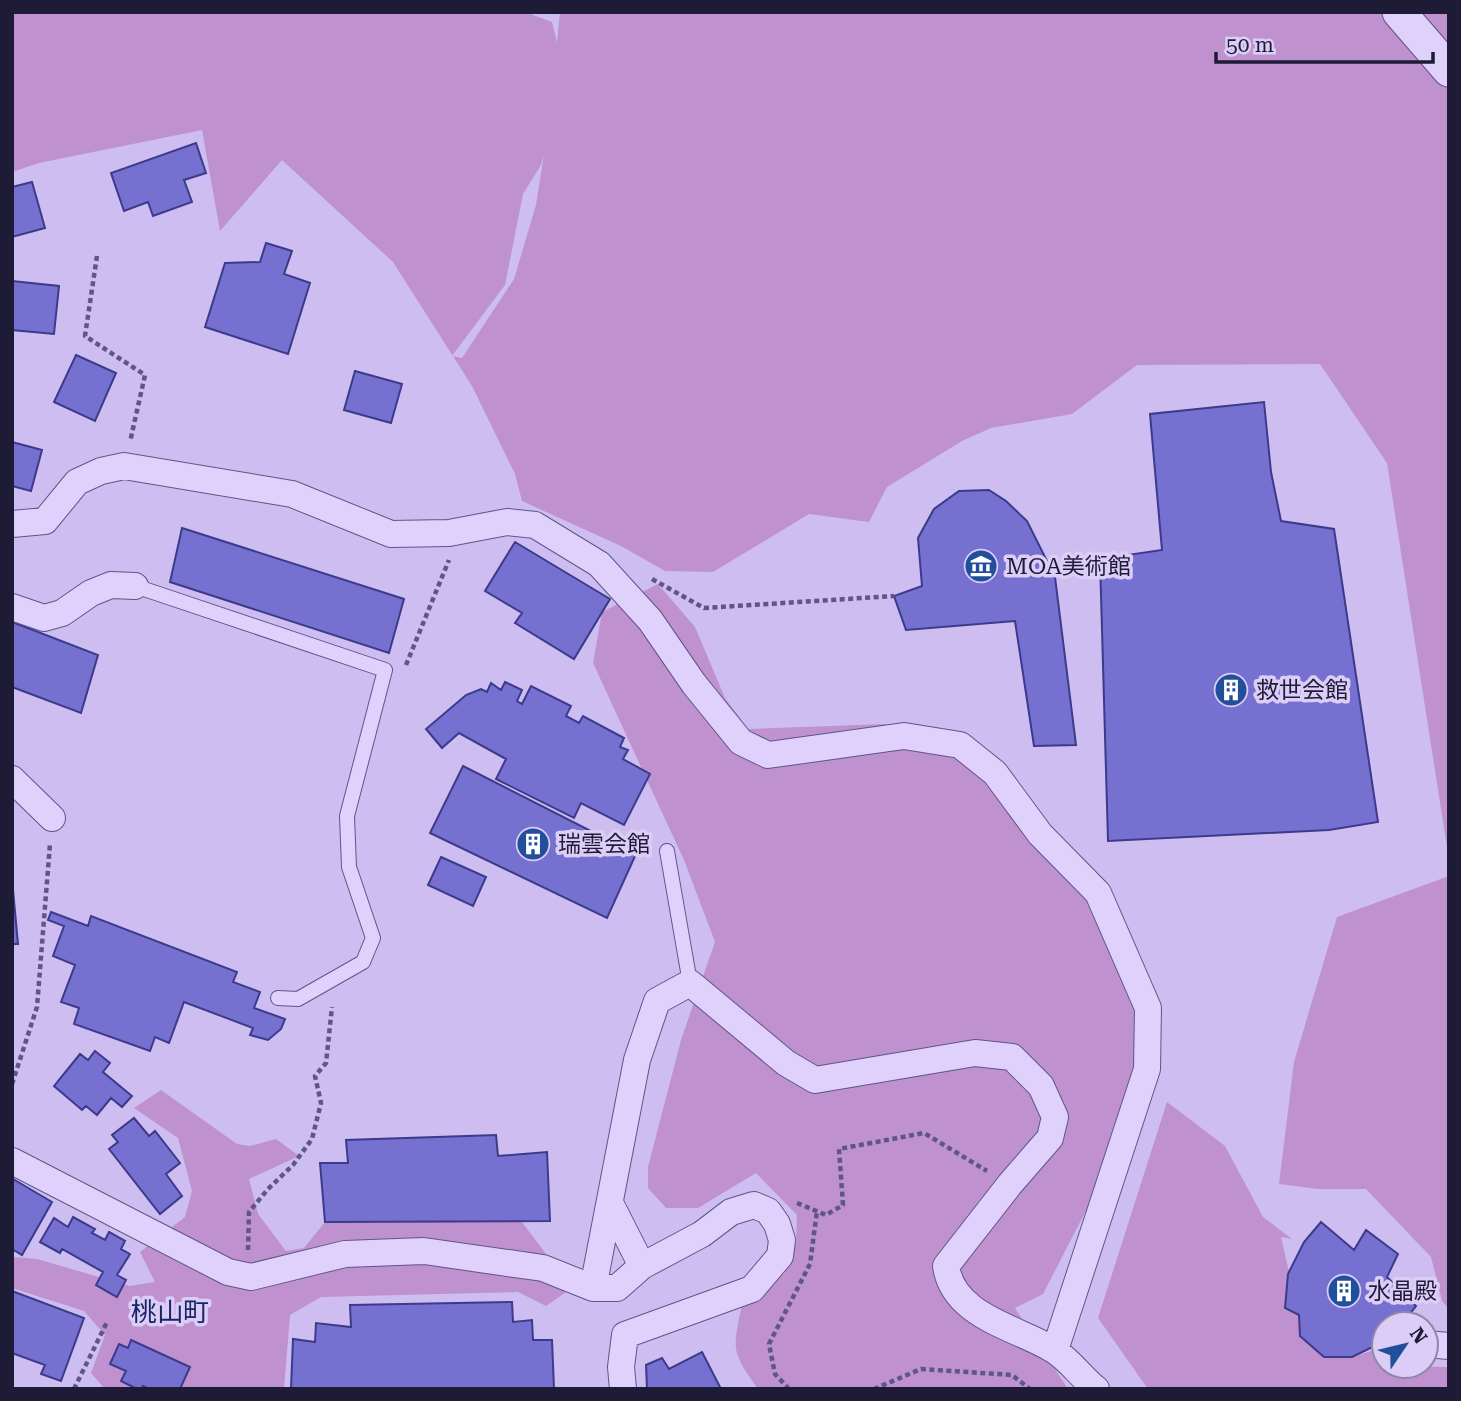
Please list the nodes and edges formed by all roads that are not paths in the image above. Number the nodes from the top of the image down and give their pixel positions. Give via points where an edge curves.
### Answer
1 (1399, 12) edge
2 (1449, 71) edge
3 (12, 524) edge
4 (135, 586) joint
5 (12, 607) edge
6 (12, 779) edge
7 (52, 818) road end
8 (667, 851) dead end
9 (690, 983) junction
10 (278, 998) dead end
11 (12, 1161) edge
12 (610, 1203) junction
13 (642, 1266) junction
14 (593, 1288) junction
15 (1055, 1350) junction
16 (622, 1389) edge
17 (1096, 1389) edge

1 - 2 street
3 - 15 street via 45,521 77,482 124,466 292,494 391,534 449,533 507,522 535,525 599,564 650,620 741,742 768,755 904,736 960,746 995,773 1040,834 1098,893 1148,1008 1147,1069
4 - 5 street via 111,585 44,618
4 - 10 lane via 386,670 347,816 349,867 373,938 363,962 298,999
6 - 7 street
8 - 9 lane
9 - 12 street via 657,1001 636,1060
9 - 15 street via 786,1063 816,1080 975,1053 1012,1057 1041,1086 1055,1117 1049,1139 946,1266 948,1281 975,1312
11 - 14 street via 228,1272 251,1278 345,1254 424,1251 543,1268
12 - 13 street
12 - 14 street
13 - 14 street via 617,1288
13 - 16 street via 702,1234 731,1212 754,1205 768,1211 782,1240 780,1256 752,1289 625,1335
15 - 17 street

